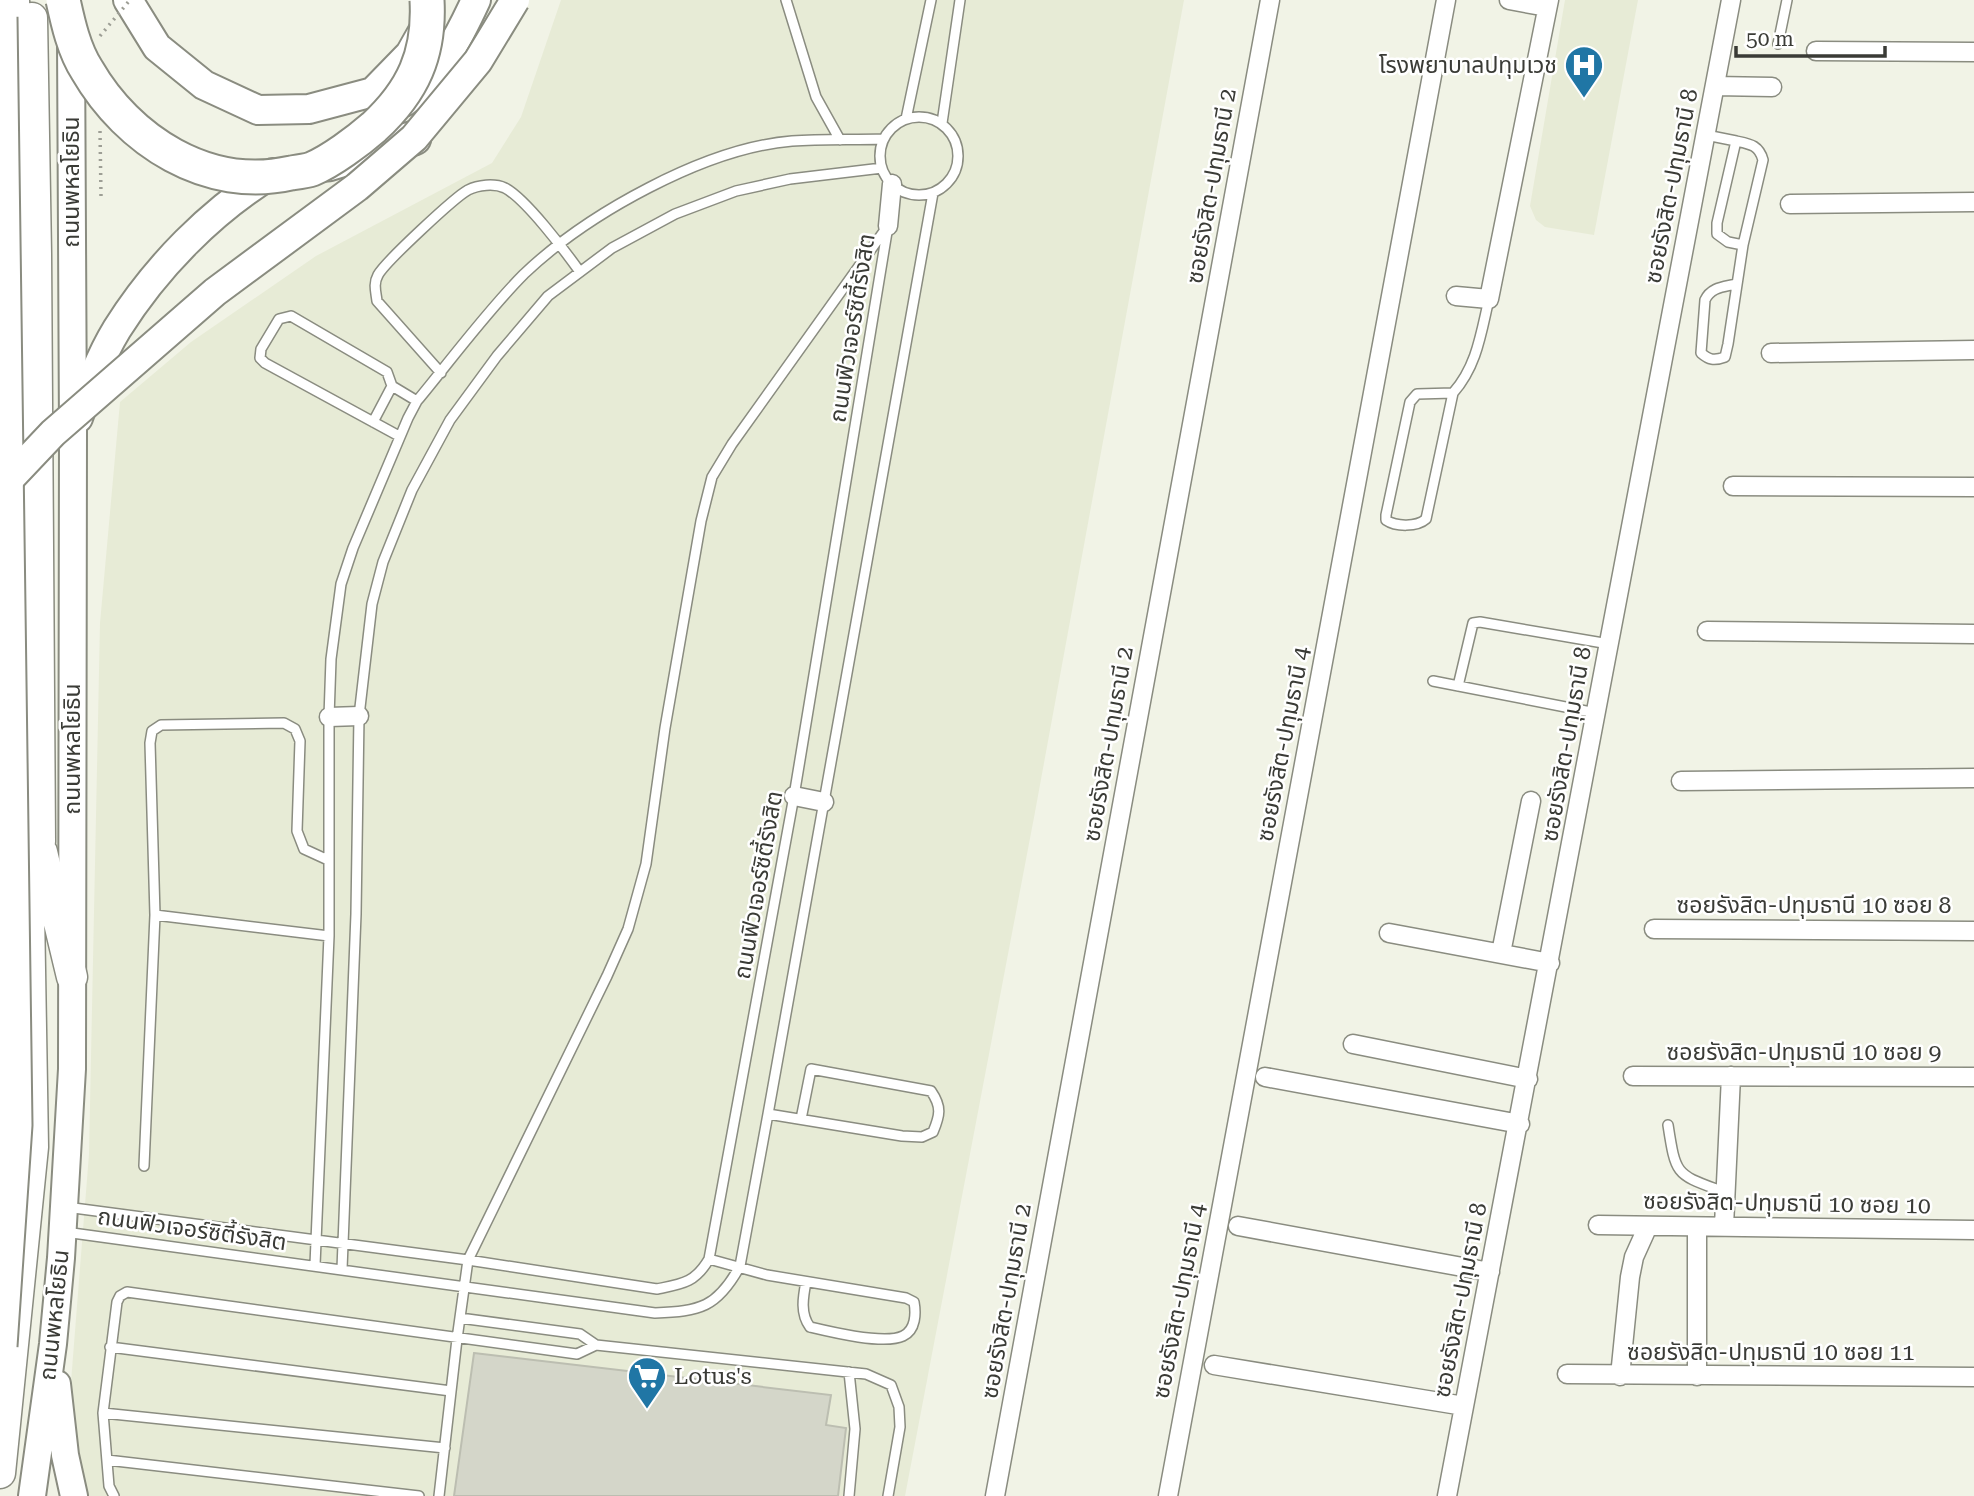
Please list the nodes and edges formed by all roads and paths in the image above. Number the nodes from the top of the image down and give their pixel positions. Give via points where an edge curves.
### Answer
1 (15, 0) edge
2 (31, 0) edge
3 (62, 0) edge
4 (71, 0) edge
5 (128, 0) edge
6 (427, 0) edge
7 (439, 0) edge
8 (475, 0) edge
9 (515, 0) edge
10 (786, 0) edge
11 (931, 0) edge
12 (960, 0) edge
13 (1270, 0) edge
14 (1446, 0) edge
15 (1508, 0) edge
16 (1731, 0) edge
17 (1787, 0) edge
18 (1548, 4) edge
19 (0, 17) edge
20 (1778, 44) dead end
21 (1816, 51) dead end
22 (1974, 52) edge
23 (1715, 86) junction
24 (1772, 87) dead end
25 (906, 119) junction
26 (942, 123) junction
27 (1706, 135) junction
28 (414, 138) junction
29 (883, 139) junction
30 (840, 140) junction
31 (1735, 141) junction
32 (881, 168) junction
33 (312, 169) junction
34 (892, 184) junction
35 (933, 193) junction
36 (1974, 202) edge
37 (1790, 204) dead end
38 (888, 226) junction
39 (559, 243) junction
40 (1743, 245) junction
41 (580, 272) junction
42 (1736, 284) junction
43 (1456, 296) dead end
44 (1489, 299) junction
45 (1974, 350) edge
46 (1771, 353) dead end
47 (441, 373) junction
48 (393, 386) junction
49 (1453, 393) junction
50 (417, 401) junction
51 (373, 422) junction
52 (73, 432) junction
53 (399, 436) junction
54 (1733, 486) dead end
55 (1974, 487) edge
56 (0, 489) edge
57 (1707, 631) dead end
58 (1974, 634) edge
59 (1609, 644) junction
60 (1433, 681) dead end
61 (1458, 686) junction
62 (1597, 713) junction
63 (359, 716) junction
64 (329, 717) junction
65 (1974, 778) edge
66 (1681, 781) dead end
67 (794, 796) junction
68 (1531, 801) dead end
69 (824, 802) junction
70 (40, 841) junction
71 (328, 860) junction
72 (155, 915) junction
73 (1654, 929) dead end
74 (1974, 931) edge
75 (1389, 933) dead end
76 (329, 936) junction
77 (1501, 953) junction
78 (1550, 962) junction
79 (30, 971) junction
80 (72, 977) junction
81 (1353, 1044) dead end
82 (1633, 1076) dead end
83 (1731, 1076) junction
84 (1265, 1077) dead end
85 (1974, 1077) edge
86 (1528, 1080) junction
87 (768, 1114) junction
88 (801, 1119) junction
89 (1520, 1124) junction
90 (1668, 1125) dead end
91 (144, 1167) dead end
92 (1724, 1192) junction
93 (64, 1219) junction
94 (1598, 1225) dead end
95 (1238, 1226) dead end
96 (1648, 1226) junction
97 (1724, 1226) junction
98 (1697, 1227) junction
99 (1974, 1230) edge
100 (317, 1241) junction
101 (344, 1244) junction
102 (709, 1259) junction
103 (468, 1260) junction
104 (315, 1265) junction
105 (740, 1266) junction
106 (342, 1269) junction
107 (1490, 1272) junction
108 (806, 1282) junction
109 (464, 1285) junction
110 (460, 1318) junction
111 (457, 1339) junction
112 (53, 1344) junction
113 (596, 1345) junction
114 (0, 1346) edge
115 (110, 1347) junction
116 (1214, 1365) dead end
117 (849, 1372) junction
118 (1567, 1374) dead end
119 (1620, 1376) junction
120 (1697, 1376) junction
121 (1974, 1377) edge
122 (451, 1391) junction
123 (1464, 1406) junction
124 (103, 1413) junction
125 (444, 1448) junction
126 (107, 1460) junction
127 (0, 1473) edge
128 (32, 1496) edge
129 (74, 1496) edge
130 (114, 1496) edge
131 (419, 1496) edge
132 (439, 1496) edge
133 (849, 1496) edge
134 (888, 1496) edge
135 (995, 1496) edge
136 (1168, 1496) edge
137 (1447, 1496) edge

1 - 79 highway, ถนนพหลโยธิน
2 - 70 highway
3 - 33 highway, bridge via 86,69 138,132 170,154 200,169 245,178
4 - 52 main road, ถนนพหลโยธิน
5 - 7 main road, bridge via 157,47 204,85 258,110 309,109 373,92 410,54
6 - 33 highway, bridge via 425,44 408,88 363,138
8 - 52 main road via 449,53 416,93 370,124 251,186 187,242 117,329
9 - 28 main road, bridge via 478,61
10 - 30 lane via 816,97
11 - 25 lane
12 - 26 lane
13 - 135 street, ซอยรังสิต-ปทุมธานี 2
14 - 136 street, ซอยรังสิต-ปทุมธานี 4
15 - 18 street
16 - 23 street, ซอยรังสิต-ปทุมธานี 8
17 - 20 lane
18 - 44 street
19 - 114 highway, bridge via 15,1125
21 - 22 street
23 - 24 street
23 - 27 street, ซอยรังสิต-ปทุมธานี 8
25 - 26 lane via 918,116
25 - 29 lane
26 - 35 lane via 956,140 959,161 951,180
27 - 31 lane
27 - 59 street, ซอยรังสิต-ปทุมธานี 8
28 - 33 highway, bridge
28 - 56 main road, bridge via 357,187 205,300 53,433
29 - 30 lane, ถนนฟิวเจอร์ซิตี้รังสิต
29 - 32 lane
30 - 39 lane, ถนนฟิวเจอร์ซิตี้รังสิต via 792,141 727,155 650,187
31 - 40 lane via 1717,234
31 - 40 lane via 1752,144 1763,160
32 - 34 lane
32 - 41 lane via 736,191 675,214 611,248
34 - 35 lane via 911,195
34 - 38 street
35 - 69 lane, ถนนฟิวเจอร์ซิตี้รังสิต
36 - 37 street
38 - 67 lane, ถนนฟิวเจอร์ซิตี้รังสิต
38 - 103 lane, ถนนฟิวเจอร์ซิตี้รังสิต via 712,477 667,715 646,864 628,929
39 - 41 lane
39 - 47 lane, ถนนฟิวเจอร์ซิตี้รังสิต via 522,277
39 - 47 lane via 517,198 503,187 486,184 467,191 388,261 377,276 377,301
40 - 42 lane
41 - 63 lane via 548,296 497,356 450,420 412,491 383,562 372,604
42 - 42 lane via 1725,357 1709,359 1701,353 1700,342 1705,300 1713,290
43 - 44 street
44 - 49 lane via 1475,360
45 - 46 street
47 - 50 lane, ถนนฟิวเจอร์ซิตี้รังสิต
48 - 50 lane
48 - 51 lane
48 - 51 lane via 387,372 291,316 279,319 261,349 265,363
49 - 49 lane via 1417,394 1410,402 1385,514 1392,524 1420,524 1426,519
50 - 53 lane, ถนนฟิวเจอร์ซิตี้รังสิต
51 - 53 lane
52 - 80 main road, ถนนพหลโยธิน
53 - 64 lane, ถนนฟิวเจอร์ซิตี้รังสิต via 341,584
54 - 55 street
57 - 58 street
59 - 61 lane via 1473,623
59 - 62 street, ซอยรังสิต-ปทุมธานี 8
60 - 61 lane
61 - 62 lane
62 - 78 street, ซอยรังสิต-ปทุมธานี 8
63 - 64 street
63 - 101 lane
64 - 71 lane, ถนนฟิวเจอร์ซิตี้รังสิต
65 - 66 street
67 - 69 street
67 - 102 lane, ถนนฟิวเจอร์ซิตี้รังสิต
68 - 77 street
69 - 87 lane, ถนนฟิวเจอร์ซิตี้รังสิต
70 - 79 highway
70 - 80 highway
71 - 72 lane via 304,849 297,831 300,741 295,729 284,723 161,725 152,732 150,743
71 - 76 lane, ถนนฟิวเจอร์ซิตี้รังสิต
72 - 76 lane
72 - 91 lane
73 - 74 street, ซอยรังสิต-ปทุมธานี 10 ซอย 8
75 - 77 street
76 - 100 lane, ถนนฟิวเจอร์ซิตี้รังสิต
77 - 78 street
78 - 86 street, ซอยรังสิต-ปทุมธานี 8
79 - 127 highway, ถนนพหลโยธิน via 33,1147
80 - 93 main road, ถนนพหลโยธิน
81 - 86 street
82 - 83 street, ซอยรังสิต-ปทุมธานี 10 ซอย 9
83 - 85 street, ซอยรังสิต-ปทุมธานี 10 ซอย 9
83 - 92 street
84 - 89 street
86 - 89 street, ซอยรังสิต-ปทุมธานี 8
87 - 88 lane
87 - 105 lane, ถนนฟิวเจอร์ซิตี้รังสิต
88 - 88 lane via 811,1069 931,1091 939,1102 933,1132 922,1137
89 - 107 street, ซอยรังสิต-ปทุมธานี 8
90 - 92 lane via 1679,1171
92 - 97 street
93 - 100 lane, ถนนฟิวเจอร์ซิตี้รังสิต
93 - 104 lane, ถนนฟิวเจอร์ซิตี้รังสิต
93 - 112 main road, ถนนพหลโยธิน
94 - 96 street, ซอยรังสิต-ปทุมธานี 10 ซอย 10
95 - 107 street
96 - 98 street, ซอยรังสิต-ปทุมธานี 10 ซอย 10
96 - 119 street via 1630,1277
97 - 98 street, ซอยรังสิต-ปทุมธานี 10 ซอย 10
97 - 99 street, ซอยรังสิต-ปทุมธานี 10 ซอย 10
98 - 120 street
100 - 101 lane, ถนนฟิวเจอร์ซิตี้รังสิต
100 - 104 lane, ถนนฟิวเจอร์ซิตี้รังสิต
101 - 103 lane, ถนนฟิวเจอร์ซิตี้รังสิต
101 - 106 lane
102 - 103 lane, ถนนฟิวเจอร์ซิตี้รังสิต via 697,1276 657,1289
102 - 105 lane
103 - 109 lane
104 - 106 lane, ถนนฟิวเจอร์ซิตี้รังสิต
105 - 108 lane
105 - 109 lane, ถนนฟิวเจอร์ซิตี้รังสิต via 713,1302 692,1311 655,1313
106 - 109 lane, ถนนฟิวเจอร์ซิตี้รังสิต
107 - 123 street, ซอยรังสิต-ปทุมธานี 8
108 - 108 lane via 906,1298 915,1302 912,1327 905,1336 886,1339 810,1327 803,1309
109 - 110 lane
110 - 111 lane
110 - 113 lane via 580,1334
111 - 113 lane via 577,1354
111 - 115 lane via 127,1292 117,1302
111 - 122 lane
112 - 128 main road, ถนนพหลโยธิน
112 - 129 main road
113 - 117 lane
115 - 122 lane
115 - 124 lane
116 - 123 street
117 - 133 lane via 855,1429
117 - 134 lane via 891,1385 899,1408
118 - 119 street, ซอยรังสิต-ปทุมธานี 10 ซอย 11
119 - 120 street, ซอยรังสิต-ปทุมธานี 10 ซอย 11
120 - 121 street, ซอยรังสิต-ปทุมธานี 10 ซอย 11
122 - 125 lane
123 - 137 street, ซอยรังสิต-ปทุมธานี 8
124 - 125 lane
124 - 126 lane
125 - 132 lane
126 - 130 lane
126 - 131 lane

